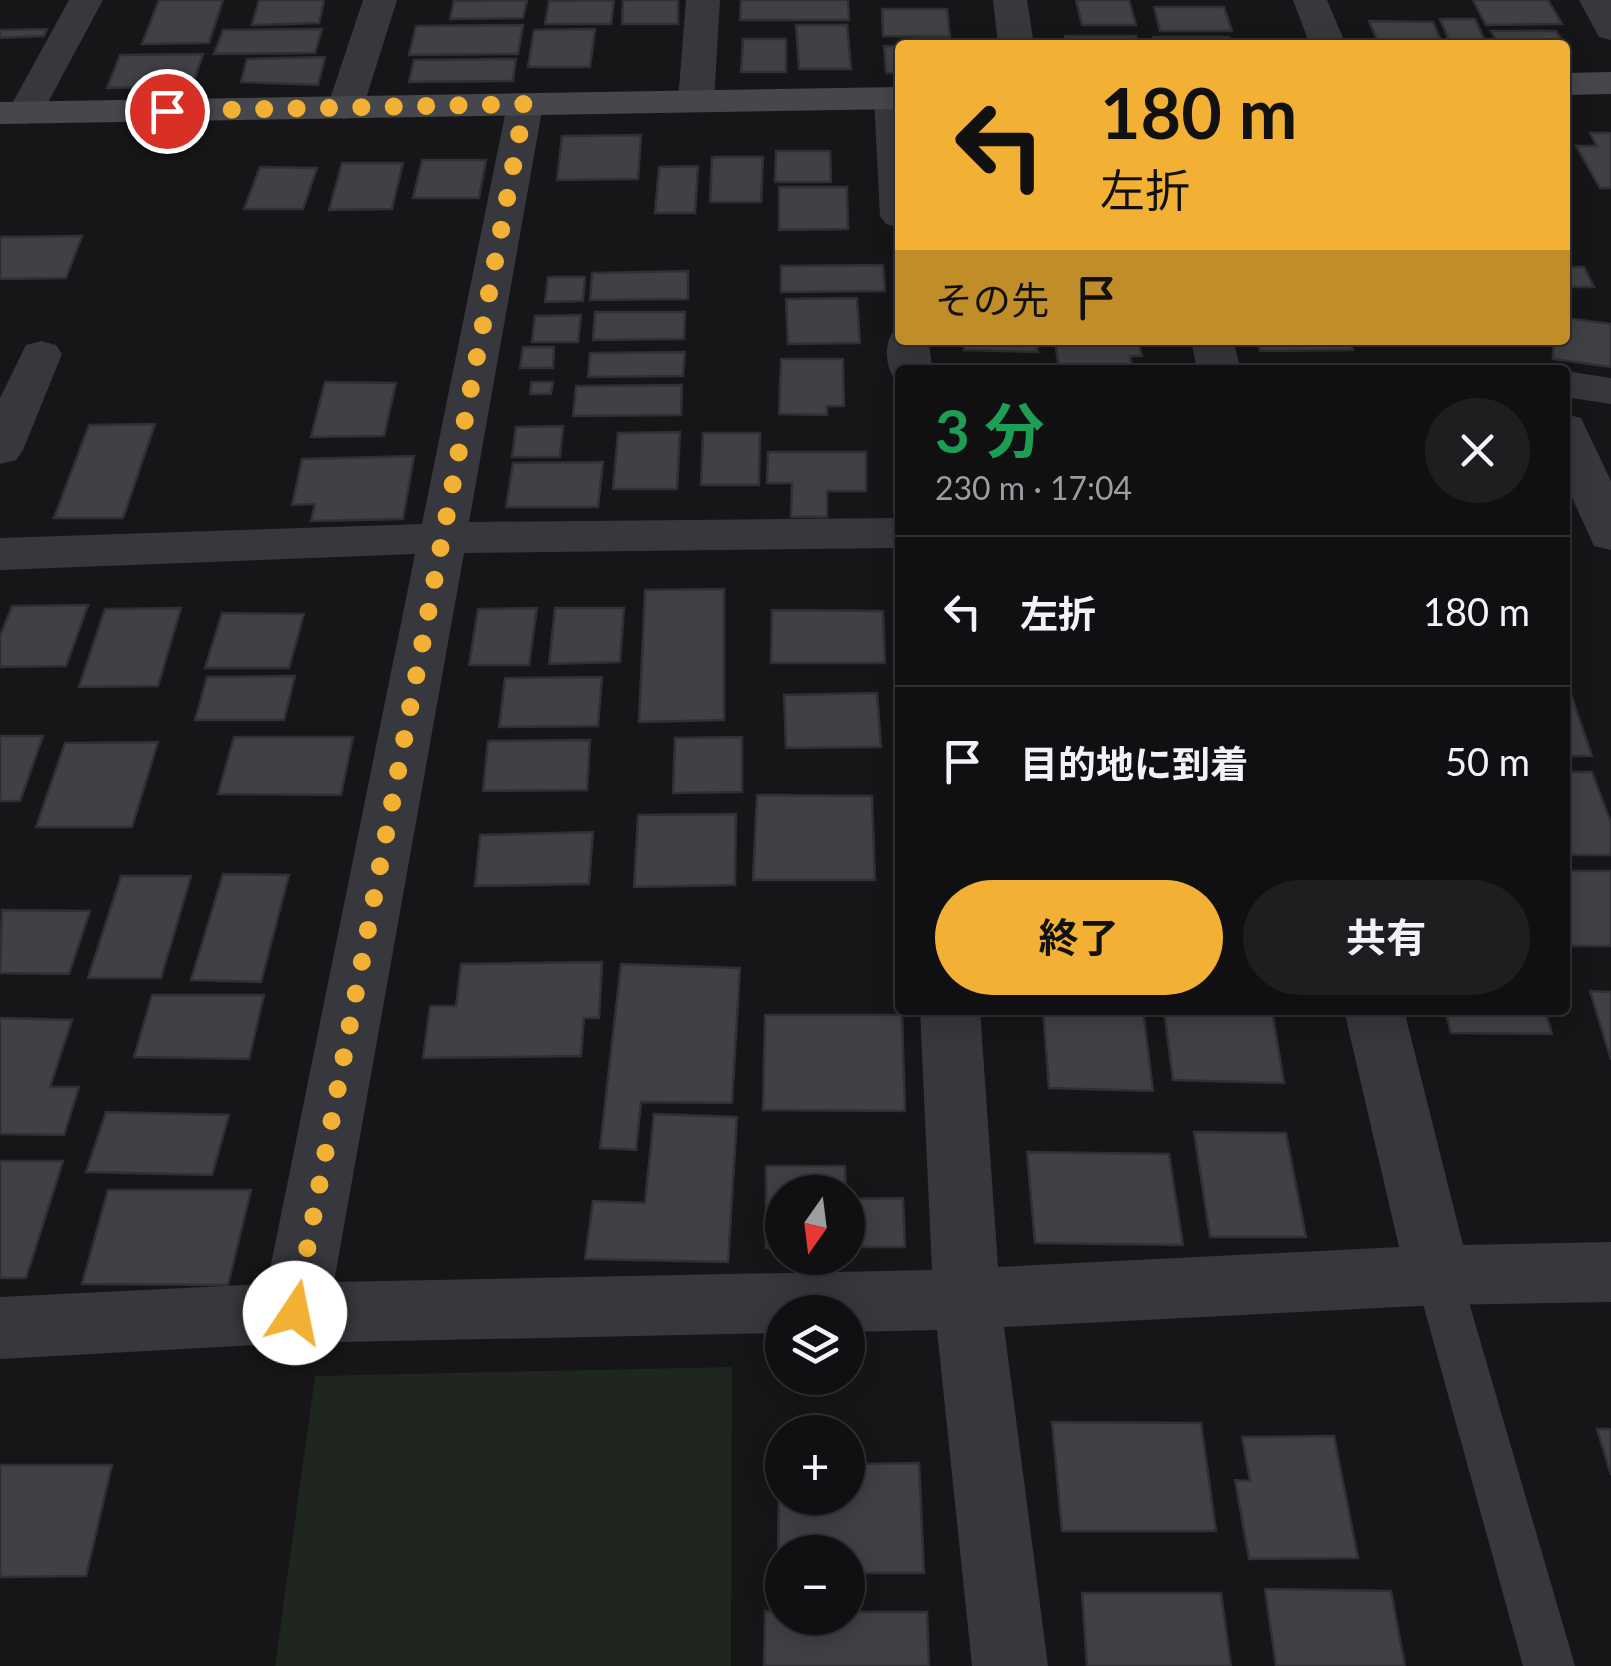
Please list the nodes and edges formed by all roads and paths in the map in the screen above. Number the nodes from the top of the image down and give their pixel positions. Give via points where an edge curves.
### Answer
1 (86, 0) edge
2 (380, 0) edge
3 (703, 0) edge
4 (1010, 0) edge
5 (1310, 0) edge
6 (1596, 0) edge
7 (1611, 30) edge
8 (1015, 40) edge
9 (1326, 40) edge
10 (1611, 83) edge
11 (1570, 84) edge
12 (895, 98) edge
13 (696, 102) junction
14 (525, 104) junction
15 (345, 108) junction
16 (12, 113) edge
17 (41, 354) dead end
18 (1570, 385) edge
19 (1611, 391) edge
20 (1570, 440) edge
21 (0, 450) edge
22 (895, 533) edge
23 (1611, 535) edge
24 (444, 538) junction
25 (0, 554) edge
26 (950, 1015) edge
27 (1375, 1015) edge
28 (1611, 1272) edge
29 (1438, 1275) junction
30 (967, 1299) junction
31 (295, 1313) junction
32 (0, 1328) edge
33 (1010, 1666) edge
34 (1549, 1666) edge

1 - 16 street
2 - 15 street
3 - 13 street
4 - 8 street
5 - 9 street
6 - 7 street
10 - 11 street
12 - 13 street
13 - 14 street
14 - 15 street
14 - 24 street
15 - 16 street
17 - 21 street
18 - 19 street
20 - 23 street
22 - 24 street
24 - 25 street
24 - 31 street
26 - 30 street
27 - 29 street
28 - 29 street
29 - 30 street
29 - 34 lane
30 - 31 street
30 - 33 street
31 - 32 street

